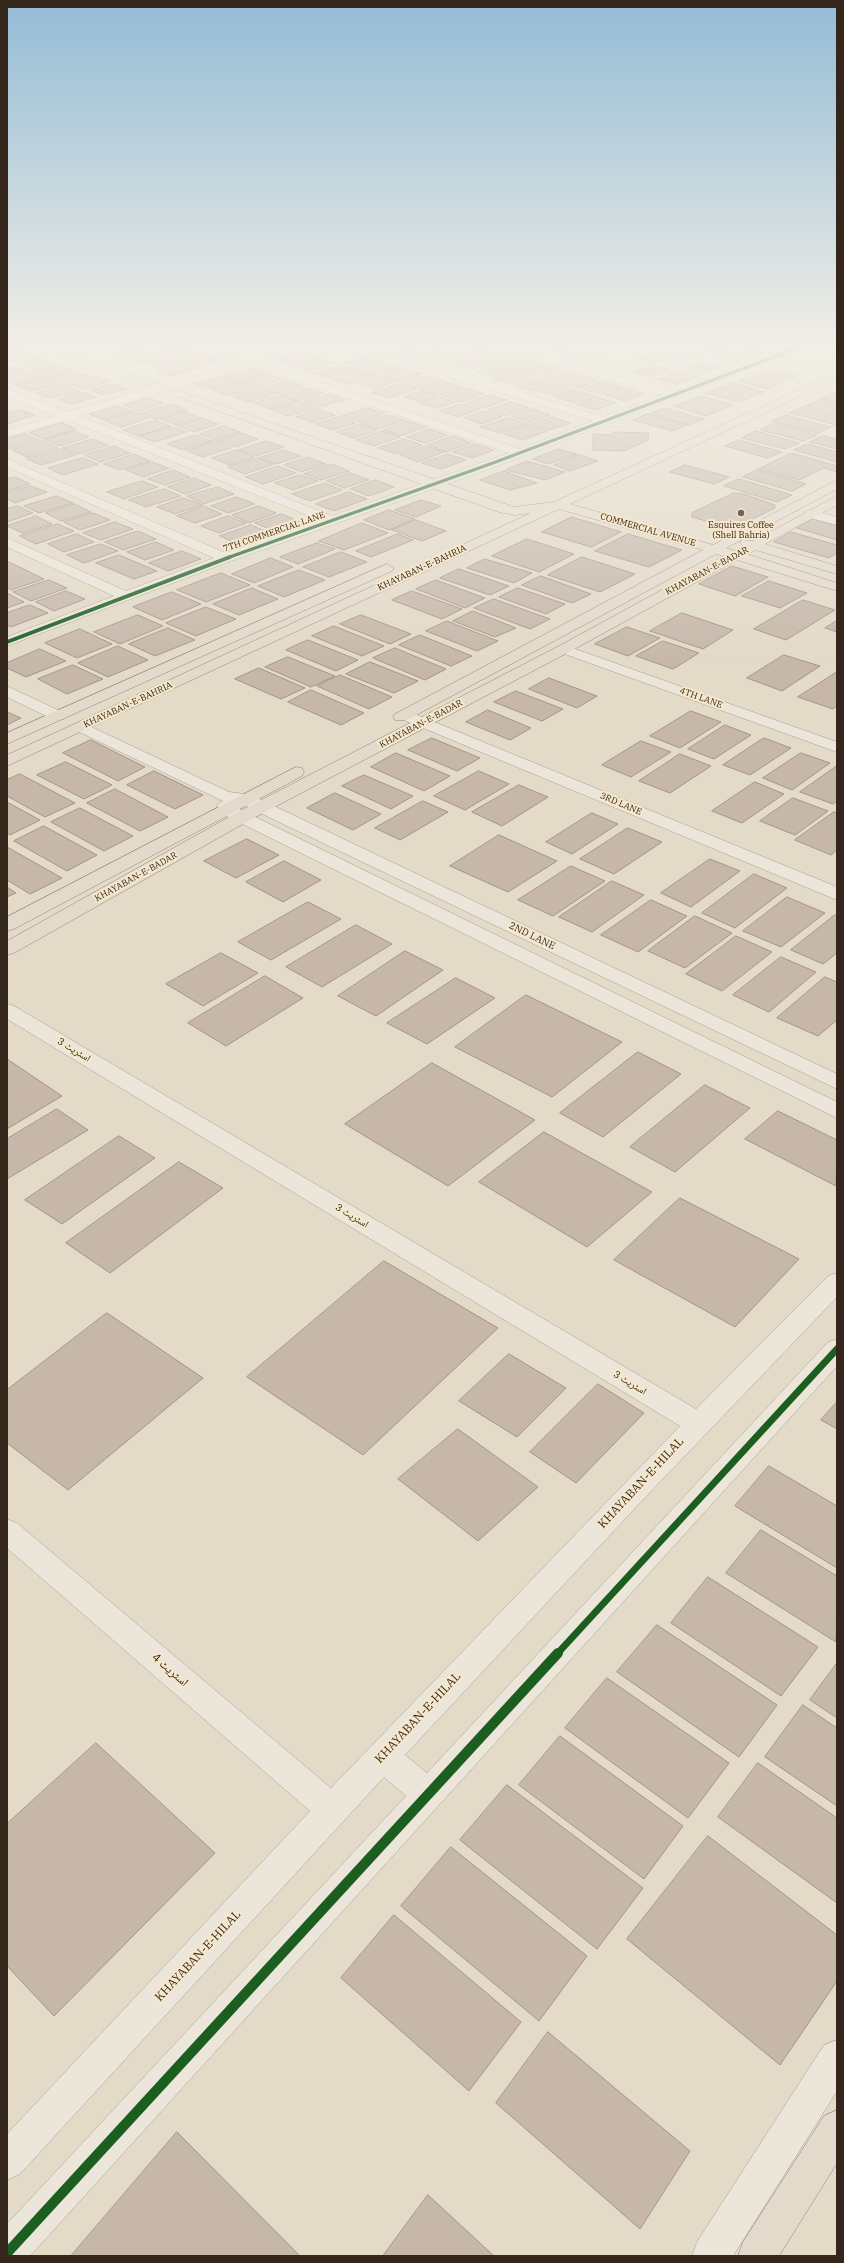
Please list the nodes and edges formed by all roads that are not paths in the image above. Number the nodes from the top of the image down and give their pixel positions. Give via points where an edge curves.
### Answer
1 (166, 455) edge
2 (346, 455) edge
3 (384, 455) edge
4 (512, 455) edge
5 (635, 455) edge
6 (678, 455) edge
7 (623, 460) dead end
8 (7, 463) edge
9 (451, 478) junction
10 (837, 484) edge
11 (432, 485) junction
12 (599, 494) junction
13 (503, 496) dead end
14 (575, 496) junction
15 (524, 497) dead end
16 (552, 498) junction
17 (837, 500) edge
18 (514, 511) junction
19 (812, 514) junction
20 (493, 520) dead end
21 (334, 521) junction
22 (837, 521) edge
23 (722, 541) junction
24 (7, 542) edge
25 (755, 545) junction
26 (735, 555) junction
27 (226, 558) junction
28 (400, 562) dead end
29 (837, 570) edge
30 (837, 587) edge
31 (125, 596) junction
32 (321, 598) junction
33 (343, 605) junction
34 (10, 638) edge
35 (564, 649) junction
36 (7, 691) edge
37 (405, 715) junction
38 (58, 716) junction
39 (424, 722) junction
40 (81, 727) junction
41 (7, 739) edge
42 (837, 747) edge
43 (7, 761) edge
44 (225, 802) junction
45 (262, 807) junction
46 (244, 808) junction
47 (837, 894) edge
48 (7, 925) edge
49 (7, 949) edge
50 (7, 1010) edge
51 (837, 1082) edge
52 (837, 1111) edge
53 (837, 1282) edge
54 (837, 1349) edge
55 (697, 1423) junction
56 (7, 1531) edge
57 (383, 1756) junction
58 (428, 1795) junction
59 (332, 1810) junction
60 (837, 2058) edge
61 (837, 2129) edge
62 (7, 2161) edge
63 (7, 2253) edge
64 (711, 2256) edge
65 (757, 2256) edge

1 - 21 street
2 - 11 main road
3 - 9 main road
4 - 9 street, 7TH COMMERCIAL LANE
5 - 7 main road
6 - 12 main road, KHAYABAN-E-BAHRIA
8 - 27 street
9 - 11 street, 7TH COMMERCIAL LANE
9 - 13 main road
10 - 23 main road, KHAYABAN-E-BADAR
11 - 18 main road
11 - 21 street, 7TH COMMERCIAL LANE
12 - 14 main road, COMMERCIAL AVENUE
12 - 14 main road, KHAYABAN-E-BAHRIA
14 - 16 main road, KHAYABAN-E-BAHRIA
15 - 16 main road, COMMERCIAL AVENUE
16 - 18 main road, KHAYABAN-E-BAHRIA
16 - 23 main road, COMMERCIAL AVENUE
16 - 33 main road, KHAYABAN-E-BAHRIA
17 - 19 main road, KHAYABAN-E-BADAR
18 - 20 main road, KHAYABAN-E-BAHRIA
19 - 22 street
19 - 25 main road, KHAYABAN-E-BADAR
21 - 27 street, 7TH COMMERCIAL LANE
23 - 25 main road, COMMERCIAL AVENUE
23 - 26 main road, COMMERCIAL AVENUE
23 - 37 main road, KHAYABAN-E-BADAR
24 - 31 street
25 - 26 main road, KHAYABAN-E-BADAR
25 - 29 main road, COMMERCIAL AVENUE
26 - 30 main road, COMMERCIAL AVENUE
26 - 35 main road, KHAYABAN-E-BADAR
27 - 31 street, 7TH COMMERCIAL LANE
28 - 32 main road, KHAYABAN-E-BAHRIA
31 - 34 street, 7TH COMMERCIAL LANE
32 - 33 main road
32 - 38 main road, KHAYABAN-E-BAHRIA
33 - 40 main road, KHAYABAN-E-BAHRIA
35 - 39 main road, KHAYABAN-E-BADAR
35 - 42 street, 4TH LANE
36 - 38 street
37 - 39 street, 3RD LANE
37 - 46 main road, KHAYABAN-E-BADAR
38 - 41 main road, KHAYABAN-E-BAHRIA
39 - 45 main road, KHAYABAN-E-BADAR
39 - 47 street, 3RD LANE
40 - 43 main road, KHAYABAN-E-BAHRIA
40 - 44 street
44 - 46 street
44 - 48 main road, KHAYABAN-E-BADAR
45 - 46 street, 2ND LANE
45 - 51 street, 2ND LANE
46 - 49 main road, KHAYABAN-E-BADAR
46 - 52 street
50 - 55 street, اسٹریٹ 3
53 - 55 street, KHAYABAN-E-HILAL
54 - 58 street
55 - 57 street, KHAYABAN-E-HILAL
56 - 59 street, اسٹریٹ 4
57 - 58 street
57 - 59 street, KHAYABAN-E-HILAL
58 - 63 street
59 - 62 street, KHAYABAN-E-HILAL
60 - 64 street
61 - 65 main road

